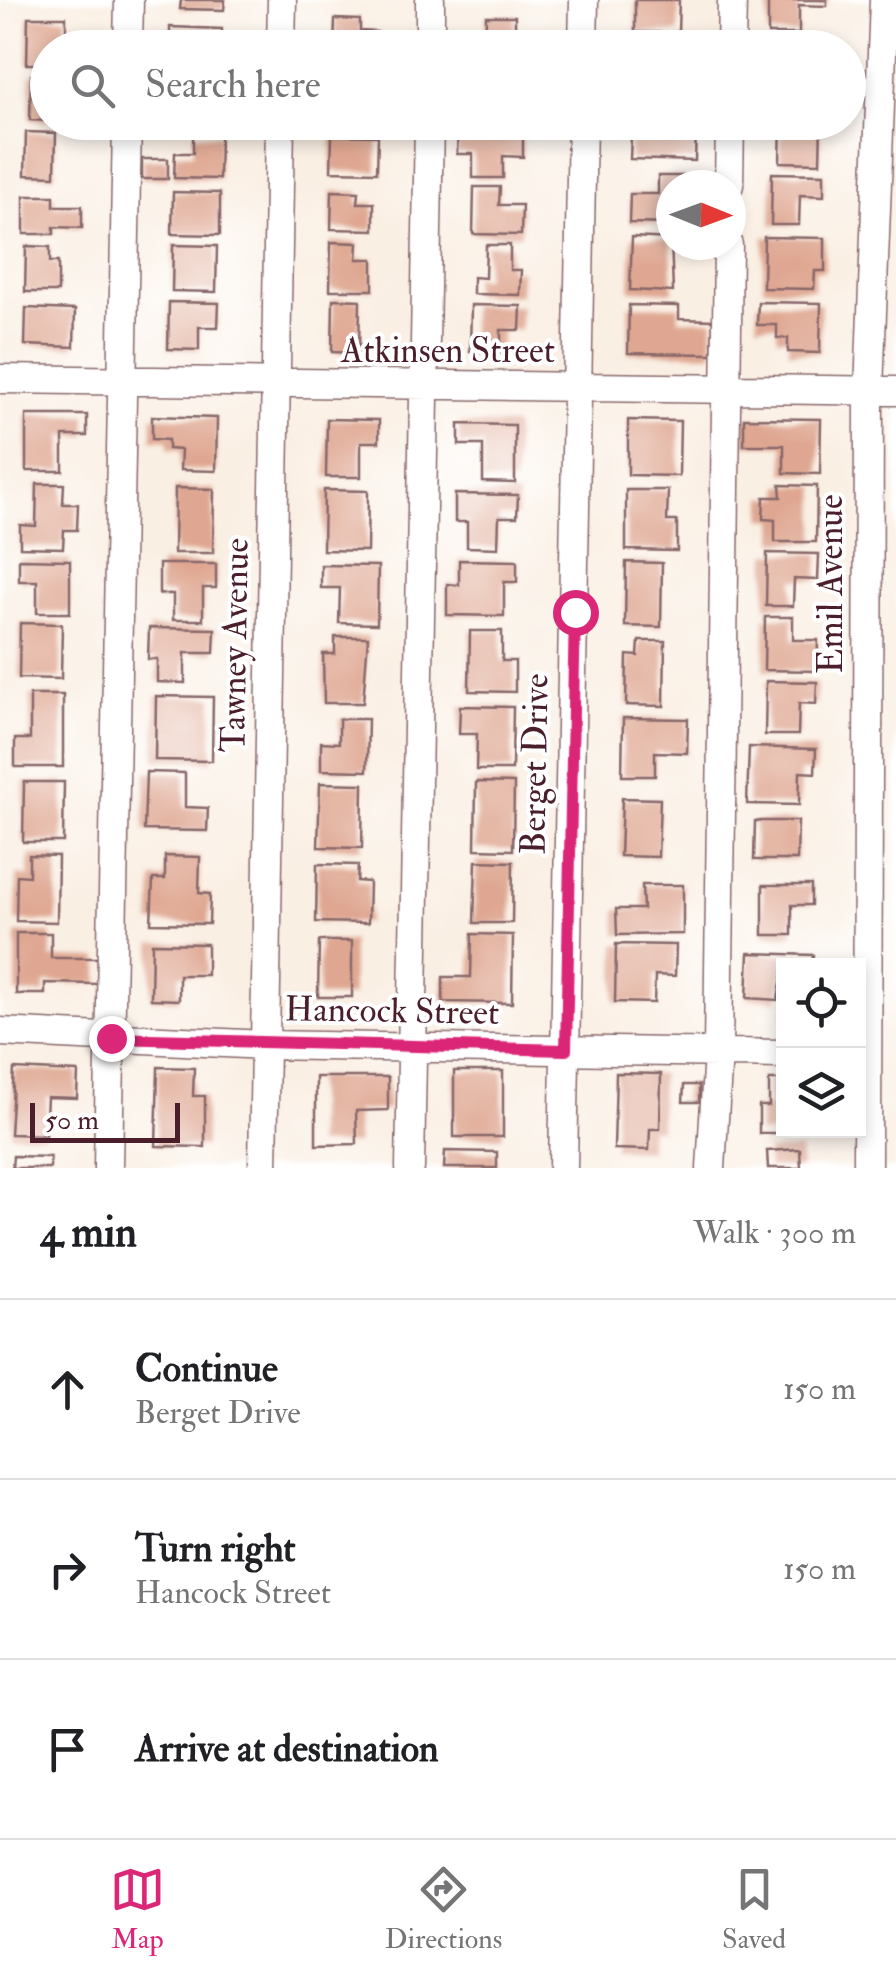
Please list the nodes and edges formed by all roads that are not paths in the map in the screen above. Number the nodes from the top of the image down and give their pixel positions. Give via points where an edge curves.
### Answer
1 (129, 0) edge
2 (282, 0) edge
3 (430, 0) edge
4 (584, 0) edge
5 (732, 0) edge
6 (884, 0) edge
7 (128, 30) edge
8 (281, 30) edge
9 (430, 30) edge
10 (583, 30) edge
11 (731, 30) edge
12 (889, 79) edge
13 (127, 140) edge
14 (280, 140) edge
15 (429, 140) edge
16 (582, 140) edge
17 (730, 140) edge
18 (729, 170) edge
19 (886, 228) edge
20 (728, 260) edge
21 (0, 379) edge
22 (122, 382) junction
23 (276, 386) junction
24 (427, 388) junction
25 (578, 388) junction
26 (725, 390) junction
27 (882, 391) edge
28 (882, 551) edge
29 (867, 720) junction
30 (896, 720) edge
31 (867, 881) junction
32 (896, 882) edge
33 (0, 1032) edge
34 (111, 1038) junction
35 (265, 1045) junction
36 (412, 1048) junction
37 (863, 1048) edge
38 (566, 1050) junction
39 (718, 1053) junction
40 (776, 1054) edge
41 (866, 1056) edge
42 (896, 1056) edge
43 (866, 1123) edge
44 (108, 1168) edge
45 (263, 1168) edge
46 (410, 1168) edge
47 (564, 1168) edge
48 (712, 1168) edge
49 (868, 1168) edge

1 - 7 street
2 - 8 street
3 - 9 street
4 - 10 street
5 - 11 street
6 - 12 street, Emil Avenue
12 - 19 street, Emil Avenue
13 - 22 street
14 - 23 street, Tawney Avenue
15 - 24 street
16 - 25 street, Berget Drive
17 - 18 street
19 - 27 street, Emil Avenue
20 - 26 street
21 - 22 street, Atkinsen Street
22 - 23 street, Atkinsen Street
22 - 34 street
23 - 24 street, Atkinsen Street
23 - 35 street, Tawney Avenue
24 - 25 street, Atkinsen Street
24 - 36 street
25 - 26 street, Atkinsen Street
25 - 38 street, Berget Drive
26 - 27 street, Atkinsen Street
26 - 39 street
27 - 28 street, Emil Avenue
28 - 29 street, Emil Avenue
29 - 30 street
29 - 31 street, Emil Avenue
31 - 32 street
31 - 37 street, Emil Avenue
33 - 34 street, Hancock Street
34 - 35 street, Hancock Street
34 - 44 street
35 - 36 street, Hancock Street
35 - 45 street, Tawney Avenue
36 - 38 street, Hancock Street
36 - 46 street
38 - 39 street, Hancock Street
38 - 47 street, Berget Drive
39 - 40 street, Hancock Street
39 - 48 street
41 - 42 street
43 - 49 street, Emil Avenue

